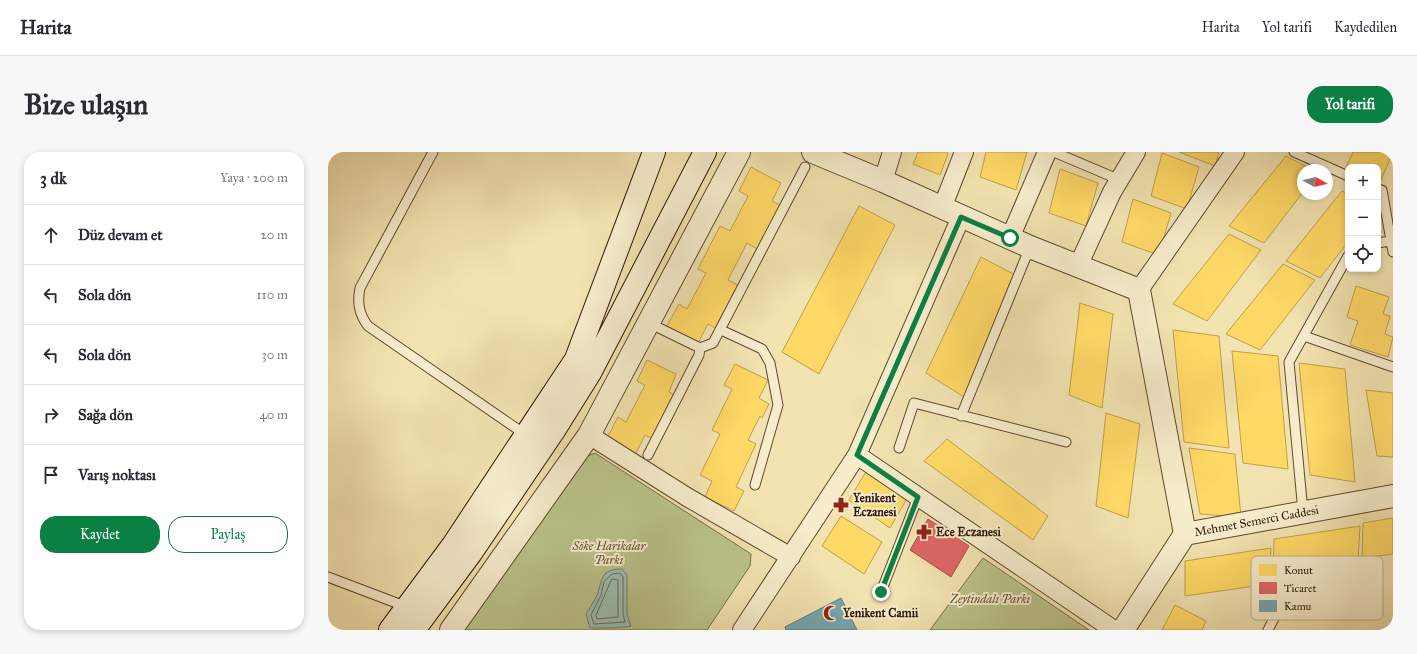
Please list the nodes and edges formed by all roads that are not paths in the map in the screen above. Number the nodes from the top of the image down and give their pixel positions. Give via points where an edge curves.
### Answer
1 (433, 152) edge
2 (654, 152) edge
3 (705, 152) edge
4 (739, 152) edge
5 (892, 152) edge
6 (964, 152) edge
7 (1047, 152) edge
8 (1054, 152) edge
9 (1136, 152) edge
10 (1235, 152) edge
11 (1294, 152) edge
12 (809, 160) edge
13 (1345, 175) edge
14 (1120, 180) junction
15 (882, 181) junction
16 (1381, 190) edge
17 (952, 213) junction
18 (1010, 238) junction
19 (1390, 241) junction
20 (1381, 242) edge
21 (1030, 247) junction
22 (1393, 252) edge
23 (1345, 261) edge
24 (1078, 266) junction
25 (1139, 290) junction
26 (649, 323) junction
27 (721, 330) junction
28 (1304, 336) junction
29 (700, 348) junction
30 (1393, 366) edge
31 (961, 416) junction
32 (526, 435) junction
33 (589, 435) junction
34 (1066, 442) dead end
35 (899, 448) dead end
36 (648, 455) dead end
37 (857, 455) junction
38 (755, 485) dead end
39 (1393, 496) edge
40 (918, 497) junction
41 (1303, 512) junction
42 (1185, 534) junction
43 (791, 557) junction
44 (328, 577) edge
45 (881, 592) dead end
46 (407, 607) junction
47 (1273, 620) edge
48 (390, 630) edge
49 (414, 630) edge
50 (451, 630) edge
51 (742, 630) edge
52 (1114, 630) edge
53 (1123, 630) edge
54 (1268, 630) edge

1 - 32 lane via 360,288 358,302 361,315 368,326
2 - 32 street via 576,358
3 - 49 street via 590,373 471,553
4 - 26 street
5 - 15 street
6 - 17 street
7 - 18 street
8 - 14 lane
9 - 14 street
10 - 25 street
11 - 13 lane
12 - 15 street
12 - 27 lane
14 - 24 street
15 - 17 street
16 - 19 lane
17 - 18 street
17 - 37 street
18 - 21 street
19 - 20 lane
19 - 22 lane
21 - 24 street
21 - 31 lane
23 - 28 lane
24 - 25 street
25 - 42 street
26 - 29 lane
26 - 33 street
27 - 29 lane via 713,343
27 - 38 lane via 762,349 770,363 778,405
28 - 30 lane
28 - 41 lane via 1289,362
29 - 36 lane via 699,355
31 - 34 lane
31 - 35 lane via 914,403
32 - 46 street via 453,545
33 - 43 street via 687,497
33 - 50 street
37 - 40 street
37 - 43 street
39 - 41 street, Mehmet Semerci Caddesi
40 - 45 lane
40 - 52 street
41 - 42 street, Mehmet Semerci Caddesi
42 - 53 street, Mehmet Semerci Caddesi
43 - 51 street
44 - 46 lane
46 - 48 street
47 - 54 lane

